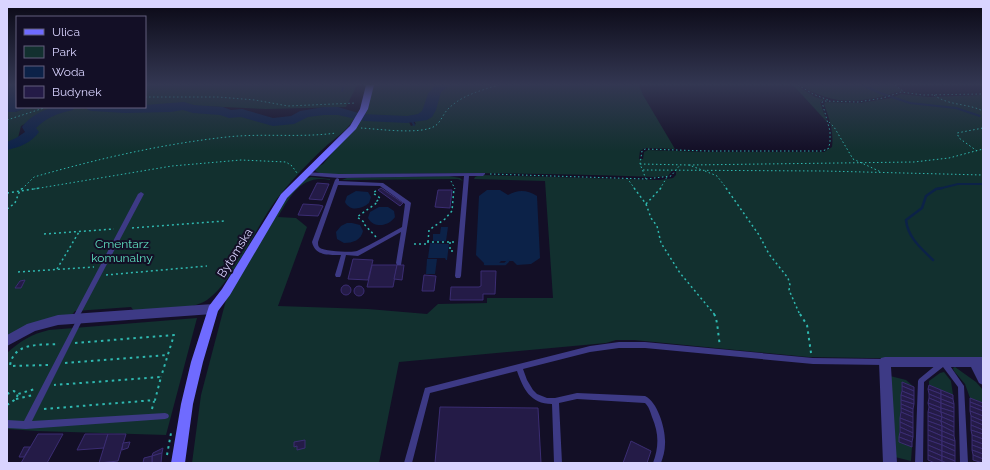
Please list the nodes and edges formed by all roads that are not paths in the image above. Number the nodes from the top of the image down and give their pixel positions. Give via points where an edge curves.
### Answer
1 (364, 107) edge
2 (305, 174) junction
3 (467, 174) junction
4 (483, 174) road end
5 (339, 176) junction
6 (337, 183) junction
7 (140, 194) dead end
8 (404, 228) junction
9 (344, 253) junction
10 (399, 263) dead end
11 (338, 275) dead end
12 (458, 276) dead end
13 (213, 309) junction
14 (78, 319) junction
15 (7, 341) edge
16 (885, 362) junction
17 (944, 362) junction
18 (979, 362) edge
19 (519, 368) junction
20 (983, 379) edge
21 (555, 401) junction
22 (166, 416) dead end
23 (7, 424) edge
24 (26, 426) junction
25 (178, 463) edge
26 (408, 463) edge
27 (558, 463) edge
28 (657, 463) edge
29 (890, 463) edge
30 (919, 463) edge
31 (964, 463) edge

1 - 2 street, Bytomska via 353,128
2 - 5 lane
2 - 13 street, Bytomska via 284,196
3 - 4 lane
3 - 5 lane
3 - 12 lane
5 - 6 lane
6 - 8 lane via 381,184 408,203
6 - 9 lane via 315,247 322,252
7 - 14 lane via 102,266
8 - 9 lane via 356,254
8 - 10 lane
9 - 11 lane
13 - 14 street
13 - 25 street, Bytomska via 189,397
14 - 15 street via 58,320 35,326
14 - 24 lane
16 - 17 street
16 - 19 lane via 813,361 659,346 619,345
16 - 29 street
17 - 18 street
17 - 30 lane via 921,381
17 - 31 lane via 961,386
18 - 20 street
19 - 21 lane via 531,394 545,401
19 - 26 lane via 427,390
21 - 27 lane
21 - 28 lane via 577,396 645,399 652,406 662,434
22 - 24 lane
23 - 24 lane

